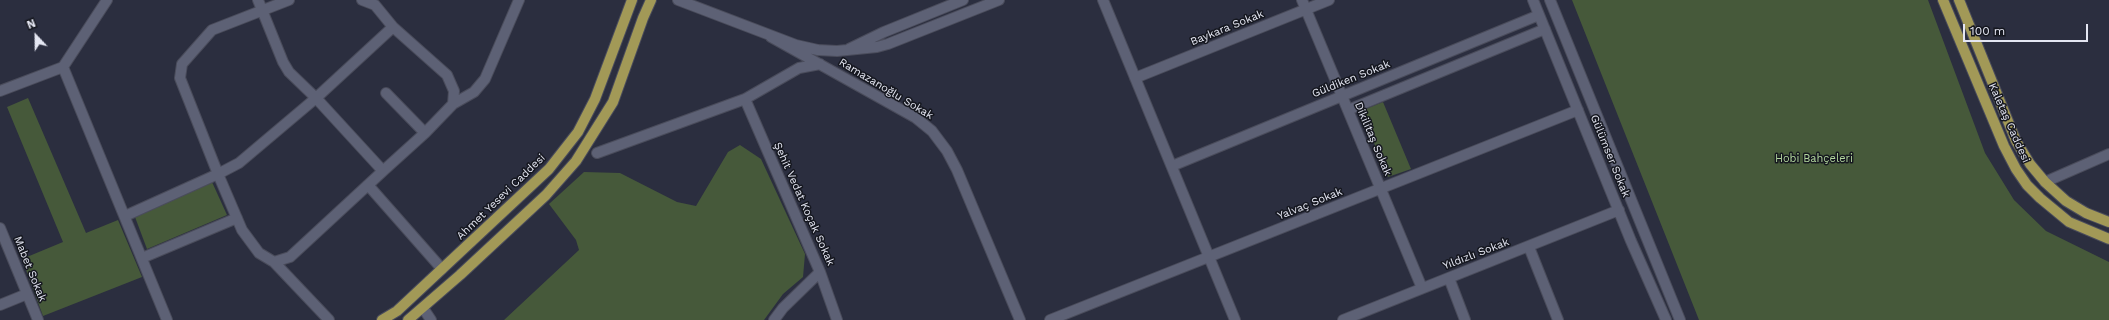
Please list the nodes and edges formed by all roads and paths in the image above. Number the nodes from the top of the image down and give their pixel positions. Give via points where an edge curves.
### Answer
1 (107, 0) edge
2 (258, 0) edge
3 (288, 0) edge
4 (362, 0) edge
5 (519, 0) edge
6 (632, 0) edge
7 (651, 0) edge
8 (678, 0) edge
9 (963, 0) edge
10 (999, 0) edge
11 (1103, 0) edge
12 (1329, 0) edge
13 (1533, 0) edge
14 (1550, 0) edge
15 (1943, 0) edge
16 (1959, 0) edge
17 (1304, 5) edge
18 (262, 11) junction
19 (1539, 15) junction
20 (393, 27) junction
21 (1545, 29) junction
22 (772, 37) junction
23 (848, 50) junction
24 (820, 64) junction
25 (63, 67) junction
26 (1135, 78) junction
27 (0, 91) edge
28 (386, 93) dead end
29 (1342, 96) junction
30 (316, 98) junction
31 (745, 99) junction
32 (453, 104) junction
33 (1348, 110) junction
34 (1578, 110) junction
35 (425, 134) junction
36 (597, 154) dead end
37 (2109, 154) edge
38 (1172, 166) junction
39 (382, 171) junction
40 (218, 174) junction
41 (2045, 182) junction
42 (368, 185) junction
43 (1381, 188) junction
44 (1618, 210) junction
45 (125, 216) junction
46 (237, 218) junction
47 (2109, 222) edge
48 (0, 228) edge
49 (2109, 239) edge
50 (1529, 247) junction
51 (1208, 257) junction
52 (142, 258) junction
53 (274, 262) junction
54 (442, 269) junction
55 (820, 272) junction
56 (1449, 278) junction
57 (1422, 288) junction
58 (27, 294) junction
59 (0, 305) edge
60 (423, 308) junction
61 (38, 320) edge
62 (167, 320) edge
63 (329, 320) edge
64 (382, 320) edge
65 (408, 320) edge
66 (431, 320) edge
67 (774, 320) edge
68 (837, 320) edge
69 (1020, 320) edge
70 (1050, 320) edge
71 (1235, 320) edge
72 (1343, 320) edge
73 (1465, 320) edge
74 (1558, 320) edge
75 (1666, 320) edge
76 (1680, 320) edge

1 - 25 street
2 - 18 street
3 - 18 street
4 - 20 street via 375,5
5 - 32 street via 485,79 474,92
6 - 54 main road, Ahmet Yesevi Caddesi via 595,99 578,132 549,169
7 - 60 main road via 613,102 576,161 546,195
8 - 22 street
9 - 23 street via 884,32
10 - 23 street via 888,44
11 - 26 street
12 - 17 street, Baykara Sokak
13 - 19 street, Gülümser Sokak
14 - 76 street
15 - 49 main road, Kaletaş Caddesi via 2016,169 2027,185 2069,222
16 - 41 main road, Kaletaş Caddesi via 2016,141
17 - 26 street, Baykara Sokak
17 - 29 street, Dikilitaş Sokak
18 - 30 street via 289,72
18 - 40 street via 212,30 182,64 180,78
19 - 21 street, Gülümser Sokak
19 - 29 street, Güldiken Sokak
20 - 30 street
20 - 32 street via 447,74 454,91
21 - 33 street
21 - 34 street, Gülümser Sokak
22 - 23 street via 818,50
22 - 24 street, Ramazanoğlu Sokak
24 - 31 street via 799,68
24 - 69 street, Ramazanoğlu Sokak via 916,118 940,141 958,170
25 - 27 street
25 - 45 street
26 - 38 street
28 - 35 street
29 - 33 street, Dikilitaş Sokak
29 - 38 street, Güldiken Sokak
30 - 39 street
30 - 40 street via 239,163
31 - 36 street
31 - 55 street, Şehit Vedat Koçak Sokak
32 - 35 street
33 - 43 street, Dikilitaş Sokak
34 - 43 street, Yalvaç Sokak
34 - 44 street, Gülümser Sokak
35 - 39 street
37 - 41 street
38 - 51 street
39 - 42 street
40 - 45 street
40 - 46 street
41 - 47 main road, Kaletaş Caddesi via 2066,201 2086,213
42 - 53 street via 290,257
42 - 54 street
43 - 51 street, Yalvaç Sokak
43 - 57 street, Dikilitaş Sokak
44 - 50 street, Yıldızlı Sokak
44 - 75 street, Gülümser Sokak
45 - 52 street
46 - 52 street
46 - 53 street via 242,230 259,253
48 - 58 street, Mabet Sokak
50 - 56 street, Yıldızlı Sokak
50 - 74 street
51 - 70 street, Yalvaç Sokak
51 - 71 street
52 - 62 street
53 - 63 street
54 - 64 main road, Ahmet Yesevi Caddesi via 397,311
55 - 67 street
55 - 68 street, Şehit Vedat Koçak Sokak
56 - 57 street, Yıldızlı Sokak
56 - 73 street
57 - 72 street, Yıldızlı Sokak
58 - 59 street
58 - 61 street, Mabet Sokak
60 - 65 main road
60 - 66 street

